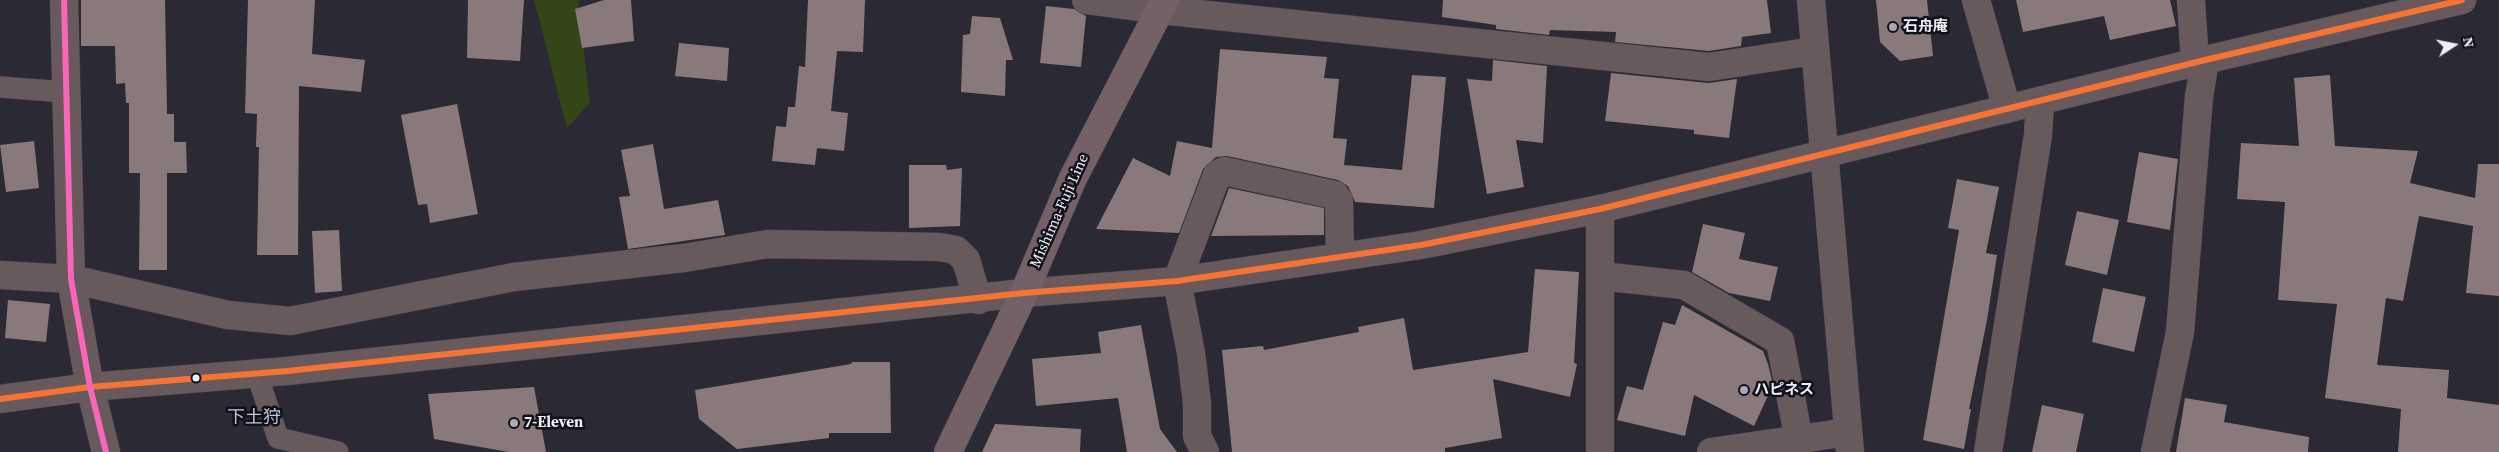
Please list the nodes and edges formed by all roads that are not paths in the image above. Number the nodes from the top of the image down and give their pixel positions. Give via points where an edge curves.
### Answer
1 (64, 0) edge
2 (1086, 0) edge
3 (1811, 0) edge
4 (1976, 0) edge
5 (2192, 0) edge
6 (2462, 0) edge
7 (1162, 5) edge
8 (1814, 51) junction
9 (2200, 61) junction
10 (0, 87) edge
11 (65, 92) junction
12 (2040, 102) junction
13 (2007, 109) junction
14 (1826, 152) junction
15 (1600, 209) junction
16 (1340, 257) junction
17 (0, 275) edge
18 (1600, 276) junction
19 (71, 280) junction
20 (1177, 281) junction
21 (1024, 293) junction
22 (978, 300) junction
23 (257, 374) junction
24 (90, 387) junction
25 (0, 399) edge
26 (1799, 440) junction
27 (1849, 442) edge
28 (106, 452) edge
29 (338, 452) edge
30 (948, 452) edge
31 (1205, 452) edge
32 (1600, 452) edge
33 (1711, 452) edge
34 (1988, 452) edge
35 (2155, 452) edge

1 - 11 street
2 - 7 street
3 - 8 street
4 - 13 street
5 - 9 street
6 - 9 street
7 - 8 street via 1708,67
7 - 21 main road, Mishima-Fuji Line via 1072,178
8 - 14 street
9 - 12 street
9 - 35 street via 2180,332
10 - 11 lane
11 - 19 street
12 - 13 street
12 - 34 street via 2038,135
13 - 14 street
14 - 15 street
14 - 27 street
15 - 16 street via 1421,245
15 - 18 street
16 - 20 street
16 - 20 street via 1339,201 1335,195 1224,171 1217,174
17 - 19 street
18 - 26 street via 1684,285 1780,341
18 - 32 street
19 - 22 street via 228,315 290,321 514,277 684,258 768,244 940,247 956,250 966,260
19 - 24 street
20 - 21 street
20 - 31 street via 1196,393 1196,436
21 - 22 street
21 - 30 main road, Mishima-Fuji Line
22 - 23 street
23 - 24 street
23 - 29 lane via 278,438
24 - 25 street
24 - 28 street
26 - 27 street
26 - 33 street

